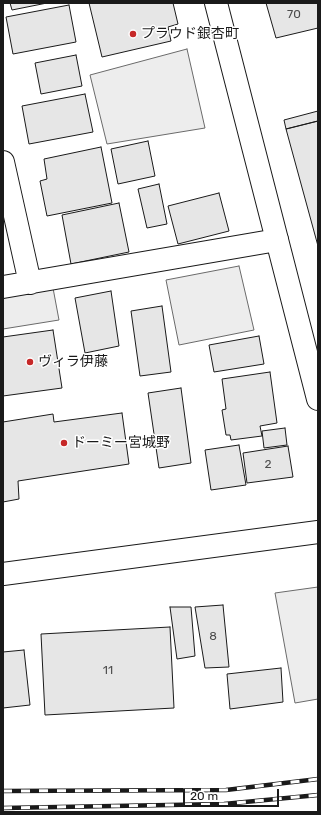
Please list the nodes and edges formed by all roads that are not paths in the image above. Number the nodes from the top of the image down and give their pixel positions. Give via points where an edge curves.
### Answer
1 (216, 3) edge
2 (3, 162) edge
3 (277, 240) junction
4 (30, 283) junction
5 (3, 287) edge
6 (318, 399) edge
7 (318, 532) edge
8 (3, 574) edge

1 - 3 street
2 - 4 street
3 - 4 street
3 - 6 street
4 - 5 street
7 - 8 street

